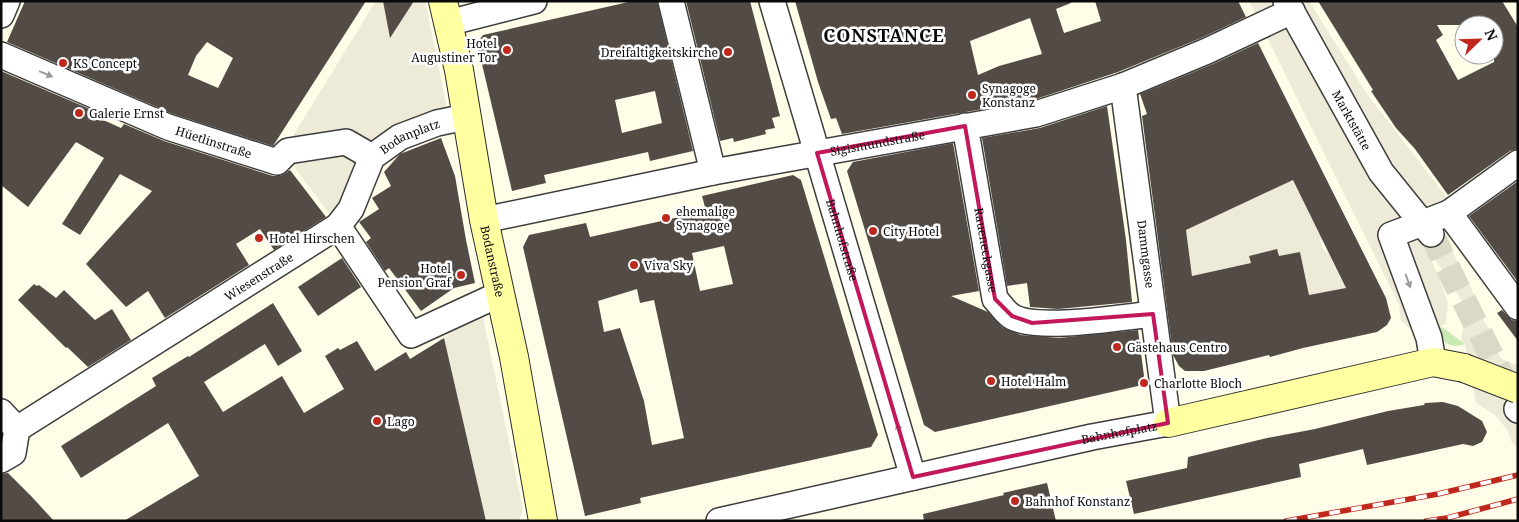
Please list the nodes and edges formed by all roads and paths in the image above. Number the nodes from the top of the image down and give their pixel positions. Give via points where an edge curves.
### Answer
1 (7, 1) edge
2 (534, 1) edge
3 (671, 1) edge
4 (772, 1) edge
5 (1289, 6) edge
6 (445, 12) edge
7 (1, 15) edge
8 (1261, 26) joint
9 (1, 55) edge
10 (1123, 86) junction
11 (466, 117) junction
12 (965, 126) junction
13 (817, 153) junction
14 (372, 158) junction
15 (1518, 163) edge
16 (713, 172) junction
17 (1449, 213) junction
18 (484, 220) junction
19 (338, 226) junction
20 (1427, 229) junction
21 (500, 294) junction
22 (1518, 307) edge
23 (1153, 314) junction
24 (1433, 362) junction
25 (1518, 403) edge
26 (9, 420) edge
27 (1168, 423) junction
28 (1, 460) edge
29 (913, 477) junction
30 (543, 521) edge
31 (718, 521) edge

1 - 7 street
2 - 6 street
3 - 16 street
4 - 13 street, Bahnhofstraße
5 - 8 street, Marktstätte
5 - 20 street, Marktstätte via 1381,172
6 - 11 street, Bodanstraße
8 - 10 street, Sigismundstraße
9 -> 14 street, Hüetlinstraße via 168,127 277,162 288,151 346,142
10 - 12 street, Sigismundstraße via 1036,114
10 - 23 street, Dammgasse
11 - 14 street, Bodanplatz via 437,123 400,137
11 - 18 street, Bodanstraße
12 - 13 street, Sigismundstraße
12 - 23 street, Raueneckgasse via 996,299 1012,316 1032,323 1055,323
13 - 16 street, Sigismundstraße
29 -> 13 street, Bahnhofstraße
14 - 19 street, Bodanplatz via 351,209
15 - 17 street
16 - 18 street, Sigismundstraße
17 - 20 street
17 - 22 street
18 - 21 street, Bodanstraße
19 - 21 street via 412,335
19 - 26 street, Wiesenstraße via 170,334
20 -> 24 street via 1391,235 1429,338
21 - 30 street, Bodanstraße
23 - 27 street, Dammgasse
24 - 25 street, Bahnhofplatz, bridge via 1464,368
24 - 27 street, Bahnhofplatz
26 - 28 street, Wiesenstraße via 13,453
27 - 29 street, Bahnhofplatz
29 - 31 street, Bahnhofplatz

